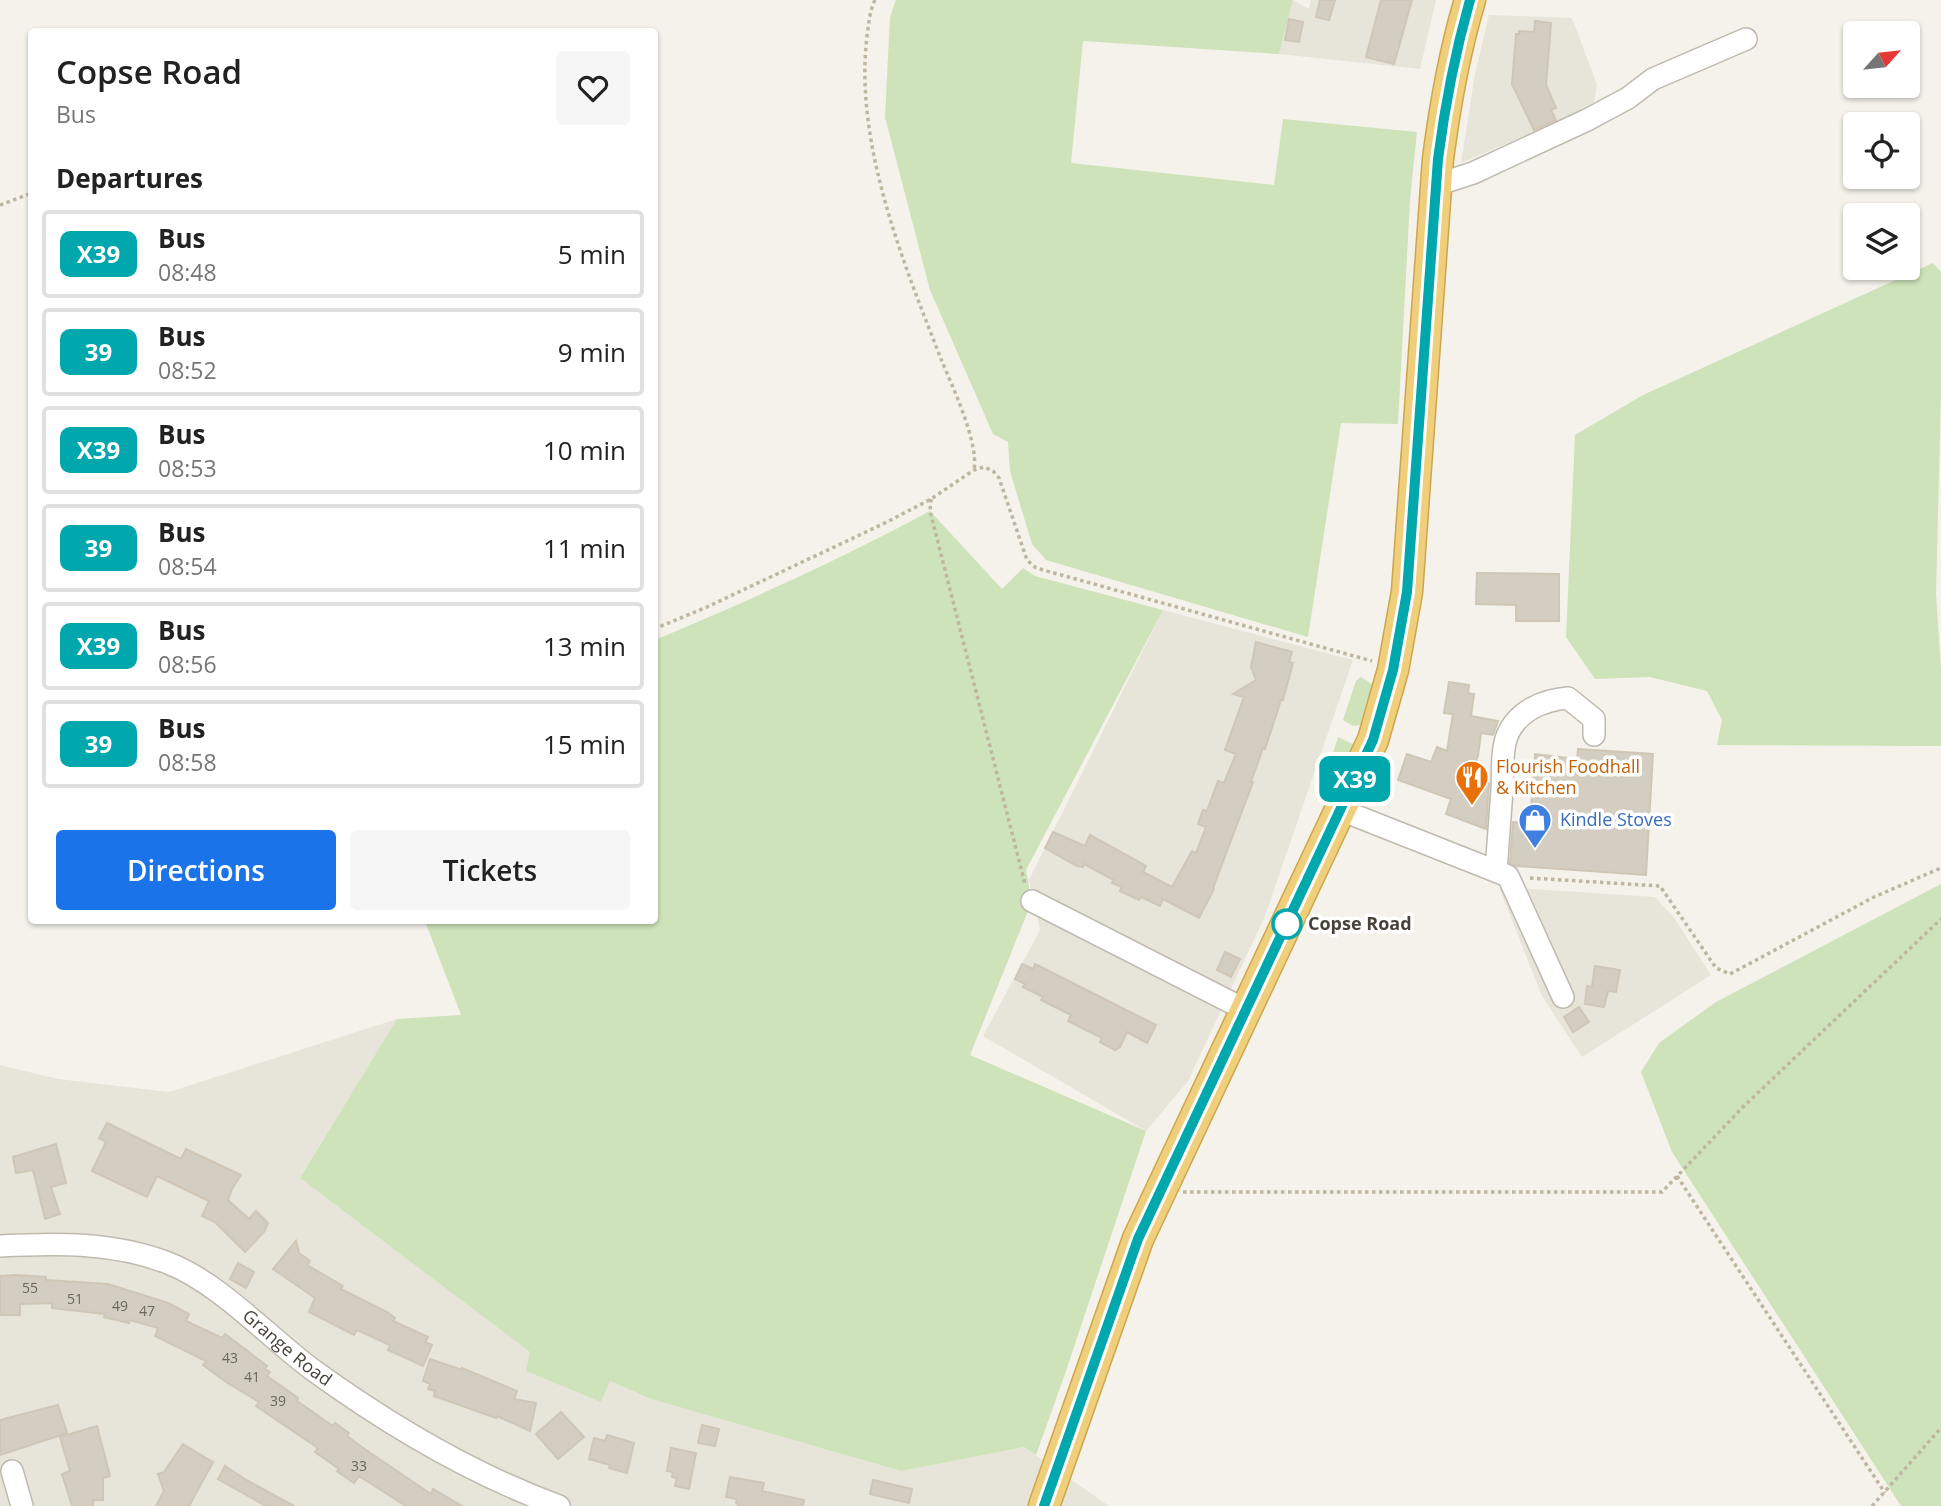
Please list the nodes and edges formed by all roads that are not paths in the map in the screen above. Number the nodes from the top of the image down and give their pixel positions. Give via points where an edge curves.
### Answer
1 (1470, 0) edge
2 (1746, 39) dead end
3 (1436, 185) junction
4 (1594, 735) dead end
5 (1340, 810) junction
6 (1502, 874) junction
7 (1032, 901) road end
8 (1563, 997) dead end
9 (1246, 1010) junction
10 (0, 1246) edge
11 (12, 1471) dead end
12 (26, 1496) edge
13 (559, 1506) edge
14 (1044, 1506) edge

1 - 3 highway via 1445,100
2 - 3 street via 1653,79 1587,120 1473,173
3 - 5 highway via 1408,579 1393,670 1373,740
4 - 6 street via 1594,719 1568,698 1538,704 1513,727 1503,766
5 - 6 street
5 - 9 highway
6 - 8 street
7 - 9 street
9 - 14 highway via 1138,1239
10 - 13 street, Grange Road via 57,1243 113,1249 168,1263 210,1286 312,1369 391,1423 474,1469
11 - 12 street

